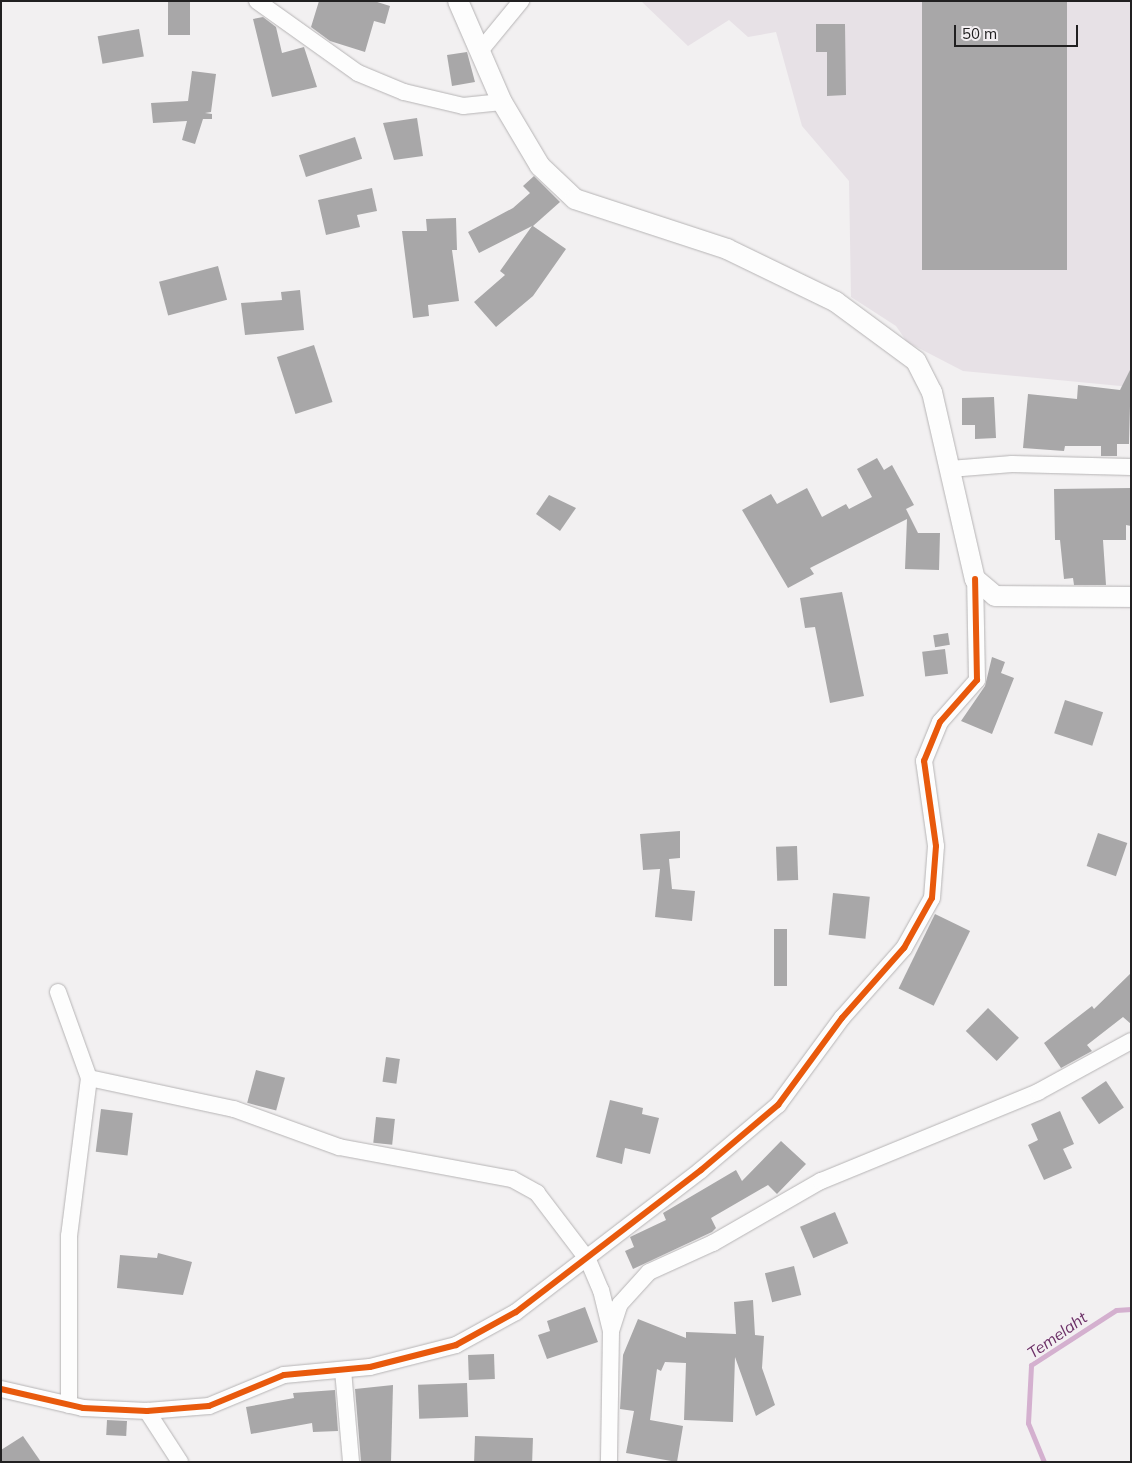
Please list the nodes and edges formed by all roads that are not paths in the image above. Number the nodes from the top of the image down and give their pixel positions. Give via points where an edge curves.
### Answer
1 (257, 1) edge
2 (458, 1) edge
3 (521, 1) edge
4 (480, 51) junction
5 (502, 102) junction
6 (1131, 467) edge
7 (950, 469) junction
8 (975, 579) junction
9 (1131, 597) edge
10 (58, 992) dead end
11 (1131, 1041) edge
12 (89, 1078) junction
13 (588, 1260) junction
14 (611, 1331) junction
15 (343, 1370) junction
16 (1, 1388) edge
17 (69, 1405) junction
18 (147, 1411) junction
19 (180, 1462) edge
20 (351, 1462) edge
21 (609, 1462) edge

1 - 5 street via 358,73 395,88 463,106
2 - 4 street
3 - 4 street
4 - 5 street
5 - 7 street via 540,166 575,199 735,253 836,302 916,361 932,392
6 - 7 street via 1012,464
7 - 8 street
8 - 9 street via 994,596
8 - 13 street via 976,680 940,722 924,761 936,846 932,898 904,948 842,1018 778,1106
10 - 12 street
11 - 14 street via 1038,1092 821,1181 713,1243 649,1272 620,1304
12 - 13 street via 234,1109 339,1147 512,1179 537,1193
12 - 17 street via 69,1236
13 - 14 street
13 - 15 street via 516,1312 456,1345
14 - 21 street
15 - 18 street via 284,1376 209,1406
15 - 20 street
16 - 17 street
17 - 18 street
18 - 19 street

